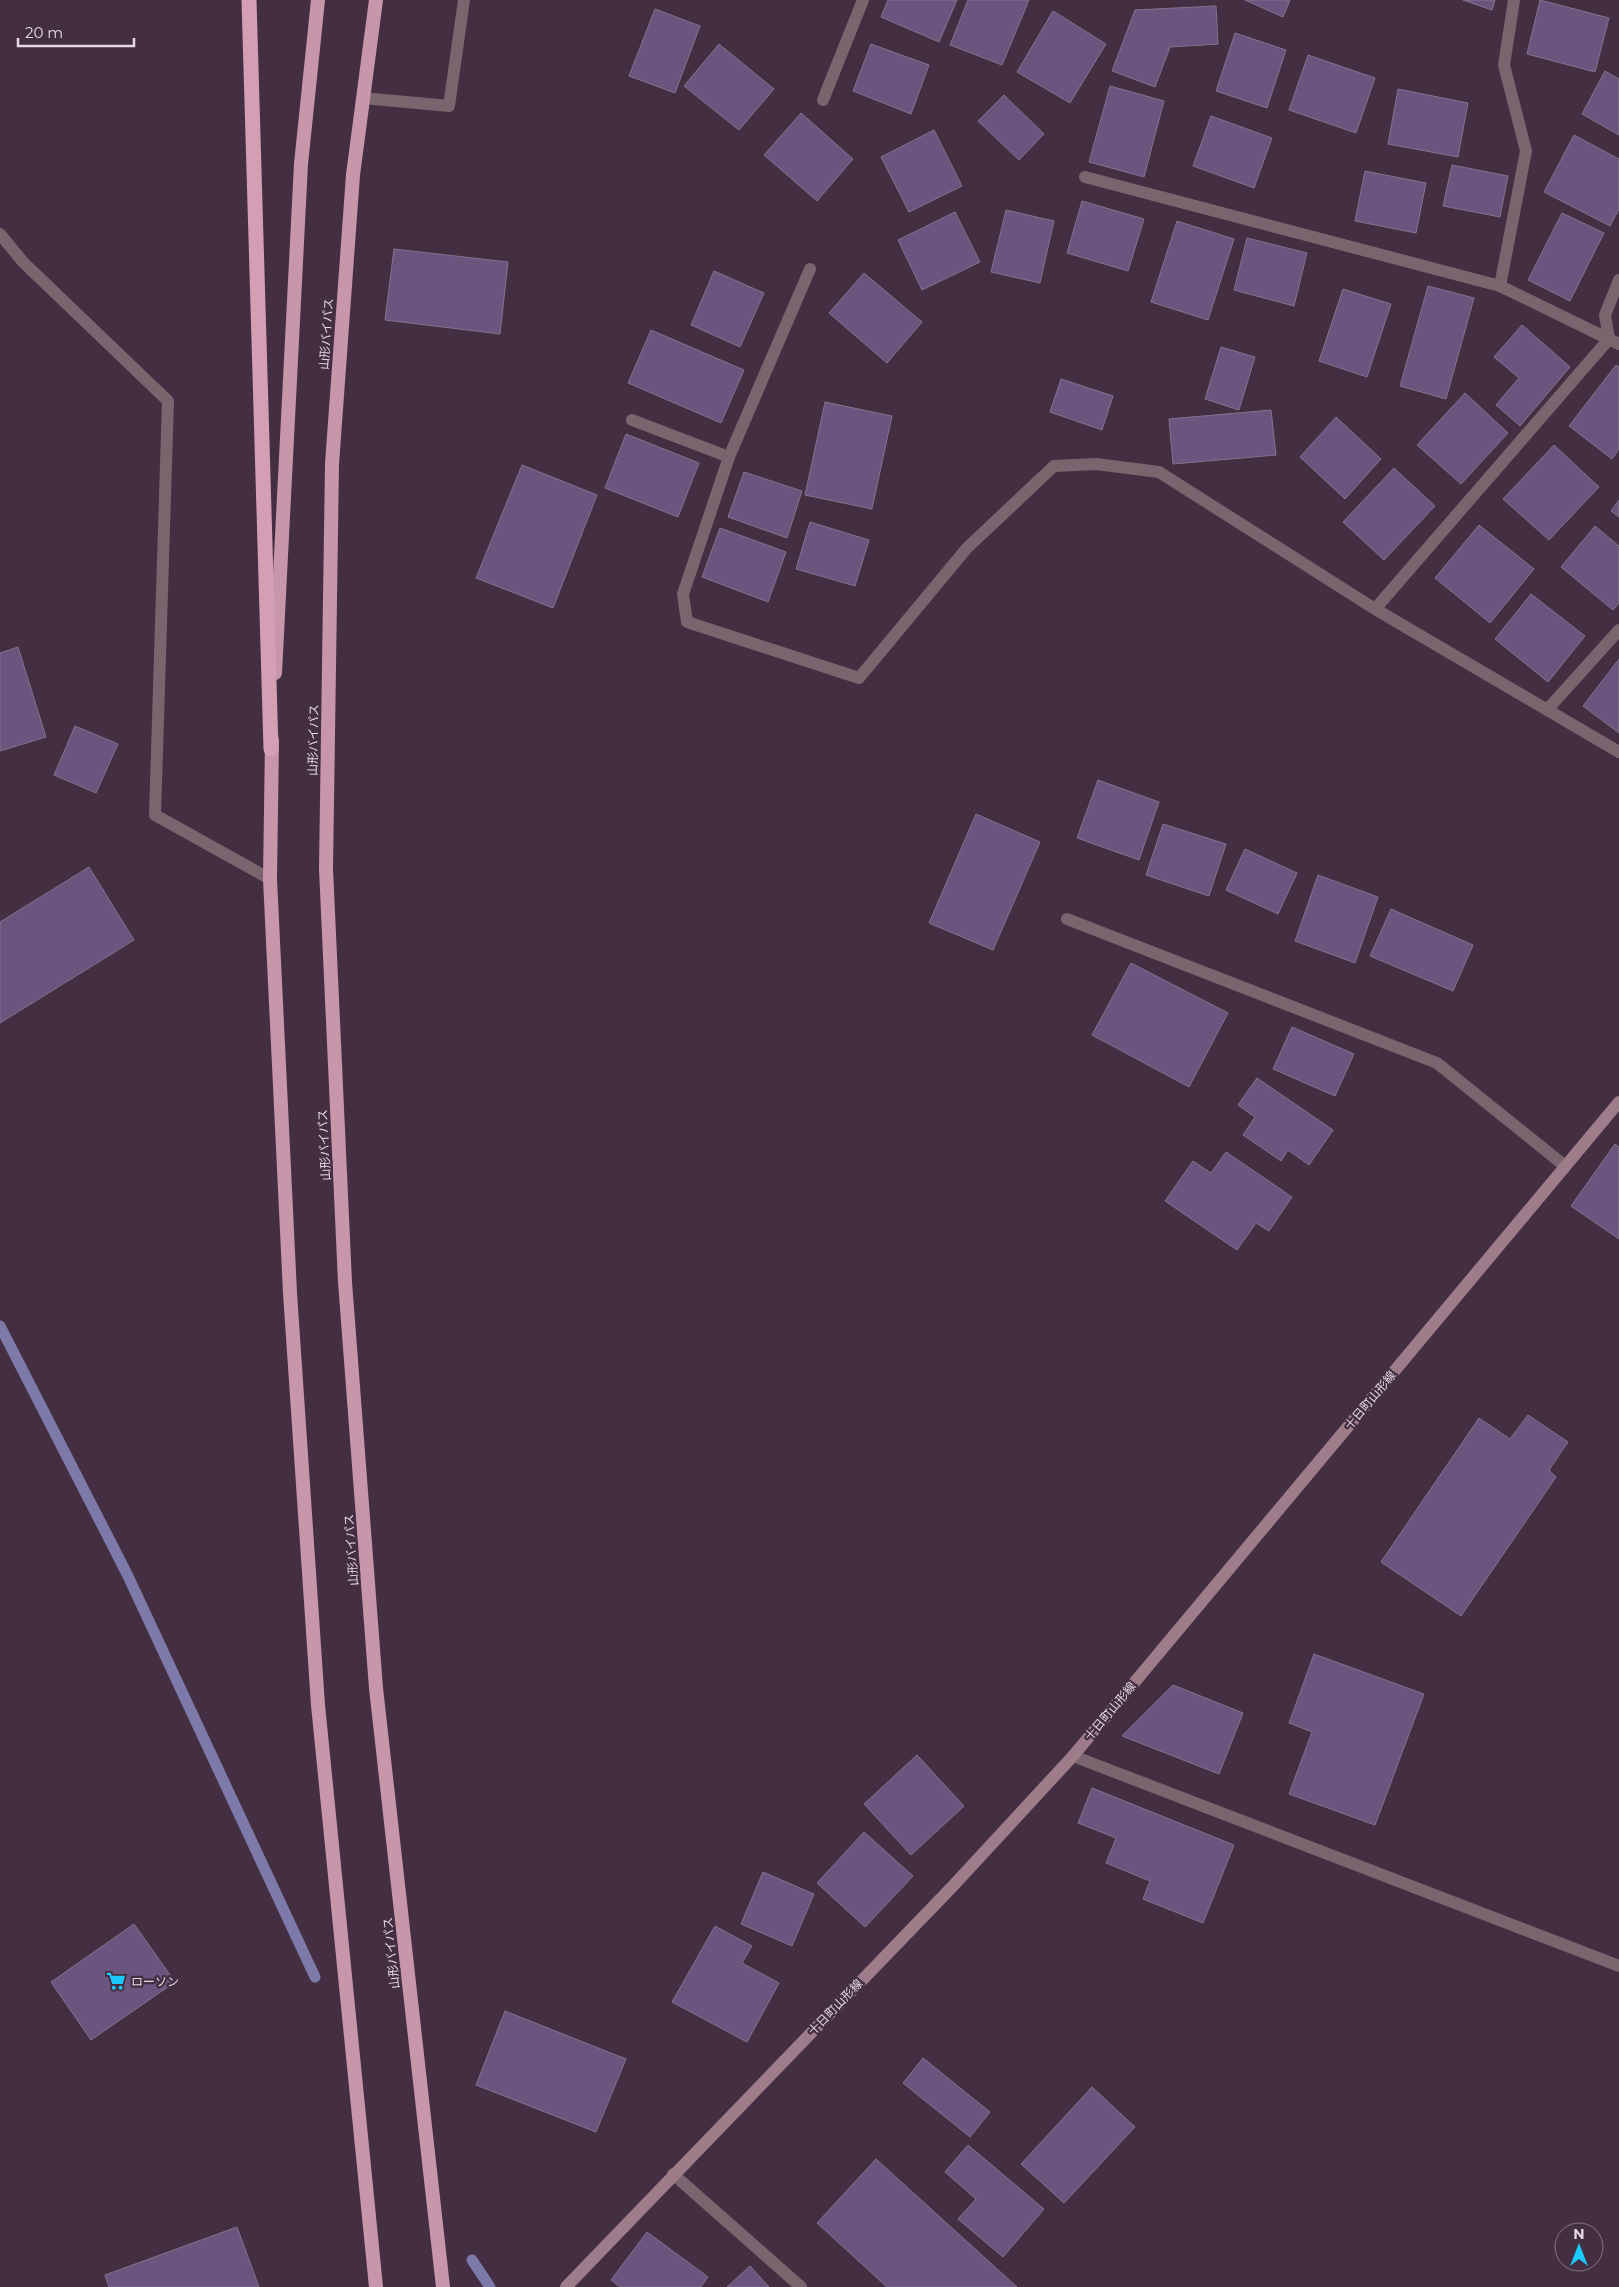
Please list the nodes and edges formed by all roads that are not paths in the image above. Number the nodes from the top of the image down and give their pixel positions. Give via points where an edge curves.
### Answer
1 (250, 0) edge
2 (318, 0) edge
3 (376, 0) edge
4 (464, 0) edge
5 (864, 0) edge
6 (1514, 0) edge
7 (363, 98) junction
8 (823, 100) dead end
9 (1085, 177) dead end
10 (0, 234) edge
11 (810, 269) dead end
12 (1619, 280) edge
13 (1500, 286) junction
14 (1614, 341) edge
15 (632, 420) dead end
16 (729, 457) junction
17 (1375, 609) junction
18 (1619, 630) edge
19 (1546, 710) junction
20 (271, 749) junction
21 (1619, 752) edge
22 (270, 879) junction
23 (1066, 919) dead end
24 (1619, 1102) edge
25 (1565, 1166) junction
26 (1073, 1756) junction
27 (1619, 1966) edge
28 (673, 2174) junction
29 (376, 2287) edge
30 (443, 2287) edge
31 (566, 2287) edge
32 (801, 2287) edge

1 - 20 highway
2 - 20 highway via 301,164
3 - 7 highway, 山形バイパス
4 - 7 lane via 449,106
5 - 8 lane
6 - 13 lane via 1504,66 1526,151
7 - 30 highway, 山形バイパス via 353,175 332,464 326,869 345,1282 376,1688
9 - 13 lane
10 - 22 lane via 23,262 168,401 155,814
11 - 16 lane
12 - 14 lane via 1605,314
13 - 14 lane
14 - 17 lane
15 - 16 lane
16 - 17 lane via 682,594 687,622 859,678 967,548 1054,466 1096,464 1160,472
17 - 19 lane
18 - 19 lane
19 - 21 lane
20 - 22 highway
22 - 29 highway via 290,1293 318,1704
23 - 25 lane via 1437,1063
24 - 25 main road, 十日町山形線
25 - 26 main road, 十日町山形線
26 - 27 lane
26 - 28 main road, 十日町山形線 via 952,1887
28 - 31 main road, 十日町山形線
28 - 32 lane

